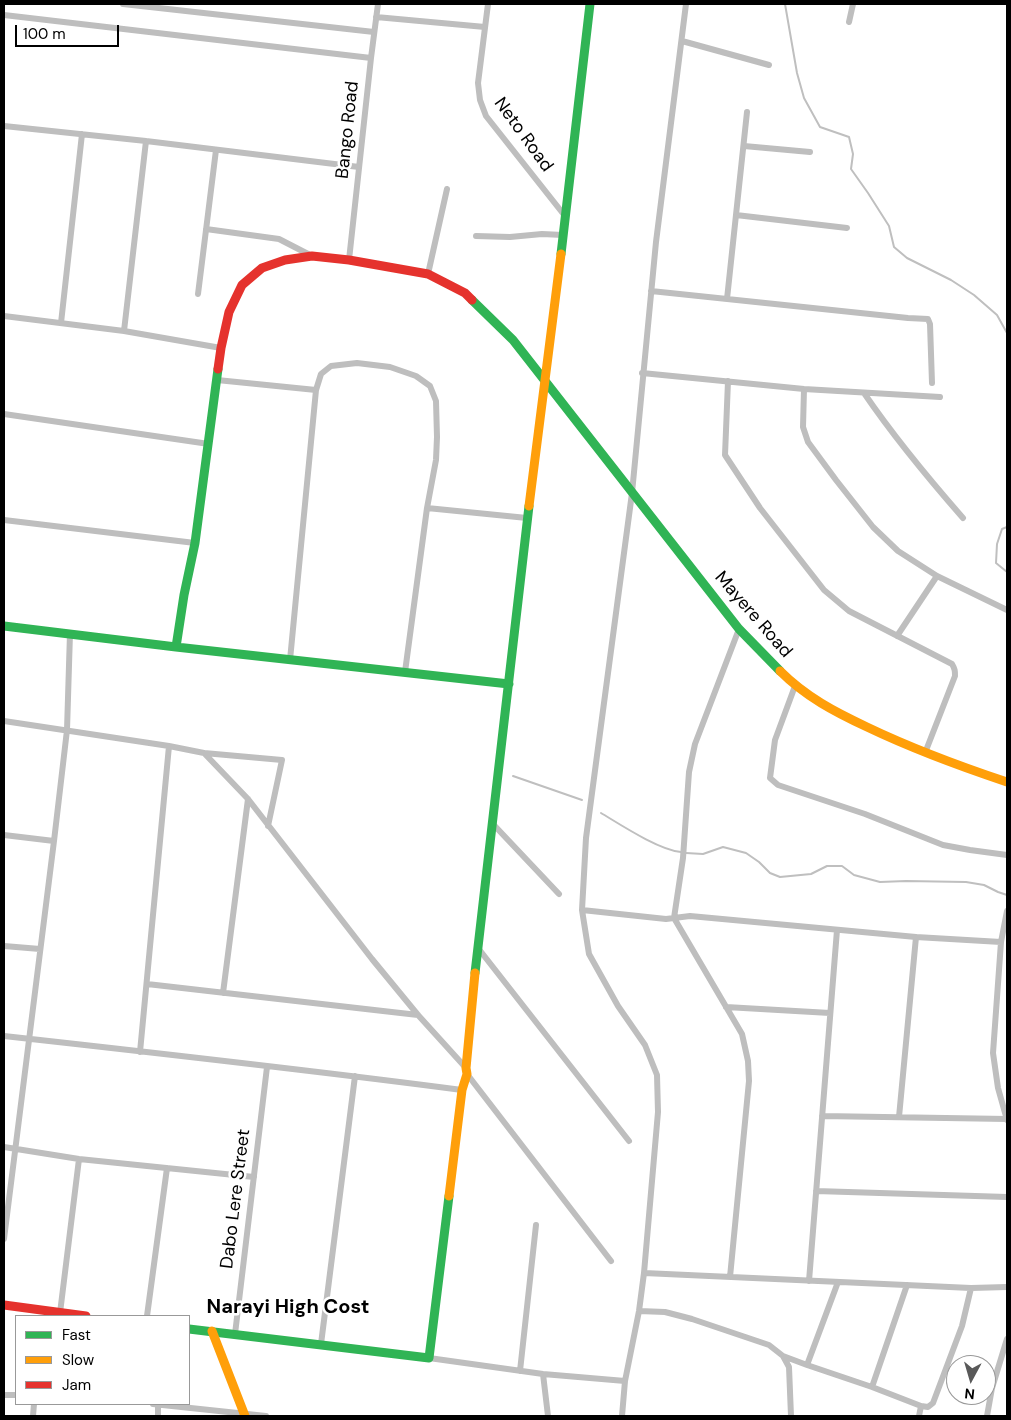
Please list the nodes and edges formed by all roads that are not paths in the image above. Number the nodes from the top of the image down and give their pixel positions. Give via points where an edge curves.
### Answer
1 (124, 4) edge
2 (378, 4) edge
3 (488, 4) edge
4 (590, 4) edge
5 (686, 4) edge
6 (853, 4) edge
7 (4, 15) edge
8 (376, 17) junction
9 (849, 22) dead end
10 (485, 27) junction
11 (374, 32) junction
12 (682, 41) junction
13 (371, 58) junction
14 (769, 65) dead end
15 (747, 112) dead end
16 (4, 126) edge
17 (82, 134) junction
18 (146, 141) junction
19 (744, 146) junction
20 (216, 150) junction
21 (810, 152) dead end
22 (359, 167) junction
23 (447, 189) dead end
24 (736, 215) junction
25 (565, 216) junction
26 (847, 228) dead end
27 (206, 229) junction
28 (563, 235) junction
29 (476, 236) dead end
30 (312, 256) junction
31 (349, 260) junction
32 (428, 274) junction
33 (651, 291) junction
34 (198, 294) dead end
35 (728, 299) junction
36 (4, 316) edge
37 (61, 324) junction
38 (124, 330) junction
39 (222, 348) junction
40 (642, 372) junction
41 (545, 379) junction
42 (217, 380) junction
43 (728, 381) junction
44 (932, 383) dead end
45 (804, 389) junction
46 (316, 390) junction
47 (864, 393) junction
48 (940, 397) dead end
49 (4, 414) edge
50 (209, 444) junction
51 (632, 493) junction
52 (427, 508) junction
53 (526, 518) junction
54 (963, 518) dead end
55 (4, 520) edge
56 (195, 543) junction
57 (937, 576) junction
58 (1007, 610) edge
59 (4, 626) edge
60 (739, 629) junction
61 (70, 634) junction
62 (897, 636) junction
63 (176, 647) junction
64 (290, 660) junction
65 (406, 672) junction
66 (508, 684) junction
67 (794, 686) junction
68 (4, 721) edge
69 (67, 730) junction
70 (169, 746) junction
71 (204, 753) junction
72 (925, 753) junction
73 (1007, 782) edge
74 (248, 799) junction
75 (492, 823) junction
76 (268, 826) junction
77 (4, 835) edge
78 (54, 841) junction
79 (1007, 855) edge
80 (559, 894) dead end
81 (582, 910) junction
82 (1007, 911) edge
83 (674, 918) junction
84 (837, 930) junction
85 (916, 937) junction
86 (1001, 942) junction
87 (4, 946) edge
88 (478, 948) junction
89 (40, 949) junction
90 (147, 984) junction
91 (223, 993) junction
92 (726, 1007) junction
93 (830, 1013) junction
94 (418, 1014) junction
95 (4, 1036) edge
96 (30, 1039) junction
97 (140, 1052) junction
98 (266, 1067) junction
99 (467, 1071) junction
100 (355, 1076) junction
101 (462, 1090) junction
102 (822, 1116) junction
103 (899, 1117) junction
104 (1007, 1119) edge
105 (629, 1141) dead end
106 (4, 1147) edge
107 (15, 1148) junction
108 (79, 1158) junction
109 (167, 1168) junction
110 (254, 1177) junction
111 (816, 1191) junction
112 (1007, 1196) edge
113 (536, 1225) dead end
114 (4, 1239) edge
115 (611, 1261) dead end
116 (644, 1273) junction
117 (730, 1277) junction
118 (808, 1281) junction
119 (838, 1282) junction
120 (907, 1285) junction
121 (1007, 1287) edge
122 (971, 1288) junction
123 (4, 1305) edge
124 (639, 1310) junction
125 (53, 1314) edge
126 (70, 1315) edge
127 (147, 1315) edge
128 (190, 1329) edge
129 (212, 1331) junction
130 (235, 1334) junction
131 (1007, 1340) edge
132 (321, 1344) junction
133 (783, 1356) junction
134 (429, 1358) junction
135 (804, 1364) junction
136 (789, 1367) junction
137 (520, 1371) junction
138 (544, 1374) junction
139 (626, 1381) junction
140 (872, 1387) junction
141 (166, 1405) edge
142 (921, 1406) junction
143 (244, 1415) edge
144 (266, 1416) edge
145 (548, 1416) edge
146 (622, 1416) edge
147 (791, 1416) edge
148 (919, 1416) edge
149 (987, 1416) edge

1 - 11 street
2 - 8 street, Bango Road
3 - 10 street, Neto Road
4 - 25 street
5 - 12 street
6 - 9 street
7 - 13 street
8 - 10 street
8 - 11 street, Bango Road
10 - 25 street, Neto Road via 478,83 486,116
11 - 13 street, Bango Road
12 - 14 street
12 - 33 street
13 - 22 street, Bango Road
15 - 19 street
16 - 17 street
17 - 18 street
17 - 37 street
18 - 20 street
18 - 38 street
19 - 21 street
19 - 24 street
20 - 22 street
20 - 27 street
22 - 31 street, Bango Road
23 - 32 street
24 - 26 street
24 - 35 street
25 - 28 street
27 - 30 street via 279,239
27 - 34 street
28 - 29 street
28 - 41 street
30 - 31 street, Mayere Road
30 - 39 street, Mayere Road via 262,268 242,285 229,312
31 - 32 street, Mayere Road
32 - 41 street, Mayere Road via 471,298 513,340
33 - 35 street
33 - 40 street
35 - 44 street via 928,319
36 - 37 street
37 - 38 street
38 - 39 street
39 - 42 street, Mayere Road
40 - 43 street
40 - 51 street
41 - 51 street, Mayere Road
41 - 53 street
42 - 46 street
42 - 50 street, Mayere Road
43 - 45 street
43 - 62 street via 725,455 728,461 824,590 849,611
45 - 47 street
45 - 57 street via 803,427 808,442 873,527 898,551
46 - 52 street via 321,374 331,366 357,363 390,367 416,376 430,386 436,401 437,437
46 - 64 street
47 - 48 street
47 - 54 street via 922,471
49 - 50 street
50 - 56 street, Mayere Road
51 - 60 street, Mayere Road
51 - 81 street via 586,838
52 - 53 street
52 - 65 street
53 - 66 street
55 - 56 street
56 - 63 street, Mayere Road
57 - 58 street
57 - 62 street
59 - 61 street
60 - 67 street, Mayere Road
60 - 83 street via 695,744 689,772 684,847
61 - 63 street
61 - 69 street
62 - 72 street via 952,664 955,670
63 - 64 street
64 - 65 street
65 - 66 street
66 - 75 street
67 - 72 street, Mayere Road via 835,712
67 - 79 street via 774,740 770,778 778,785 943,845
68 - 69 street
69 - 70 street
69 - 78 street
70 - 71 street
70 - 90 street
71 - 74 street
71 - 76 street via 282,760
72 - 73 street, Mayere Road
74 - 76 street
74 - 91 street
75 - 80 street
75 - 88 street
76 - 94 street
77 - 78 street
78 - 89 street
81 - 83 street
81 - 116 street via 589,954 618,1006 645,1045 657,1075 658,1112
82 - 86 street
83 - 84 street via 690,916
83 - 92 street
84 - 85 street
84 - 93 street
85 - 86 street
85 - 103 street
86 - 104 street via 993,1053
87 - 89 street
88 - 99 street
88 - 105 street
89 - 96 street
90 - 91 street
90 - 97 street
91 - 94 street
92 - 93 street
92 - 117 street via 742,1034 749,1081
93 - 102 street
94 - 99 street
95 - 96 street
96 - 97 street
96 - 107 street
97 - 98 street
98 - 100 street
98 - 110 street, Dabo Lere Street
99 - 101 street
99 - 115 street
100 - 101 street
100 - 132 street
101 - 134 street
102 - 103 street
102 - 111 street
103 - 104 street
106 - 107 street
107 - 108 street
107 - 114 street
108 - 109 street
108 - 125 street
109 - 110 street
109 - 127 street
110 - 130 street, Dabo Lere Street
111 - 112 street
111 - 118 street
113 - 137 street
116 - 117 street
116 - 124 street
117 - 118 street
118 - 119 street
119 - 120 street
119 - 135 street
120 - 122 street
120 - 140 street
121 - 122 street
122 - 142 street via 962,1326 933,1403
123 - 125 street
124 - 133 street via 692,1319 769,1345
124 - 139 street
125 - 126 street
128 - 129 street
129 - 130 street
129 - 143 street
130 - 132 street
131 - 149 street
132 - 134 street
133 - 135 street
133 - 136 street
134 - 137 street
135 - 136 street
135 - 140 street
136 - 147 street
137 - 138 street
138 - 139 street
138 - 145 street
139 - 146 street
140 - 142 street
141 - 143 street
142 - 148 street
143 - 144 street

